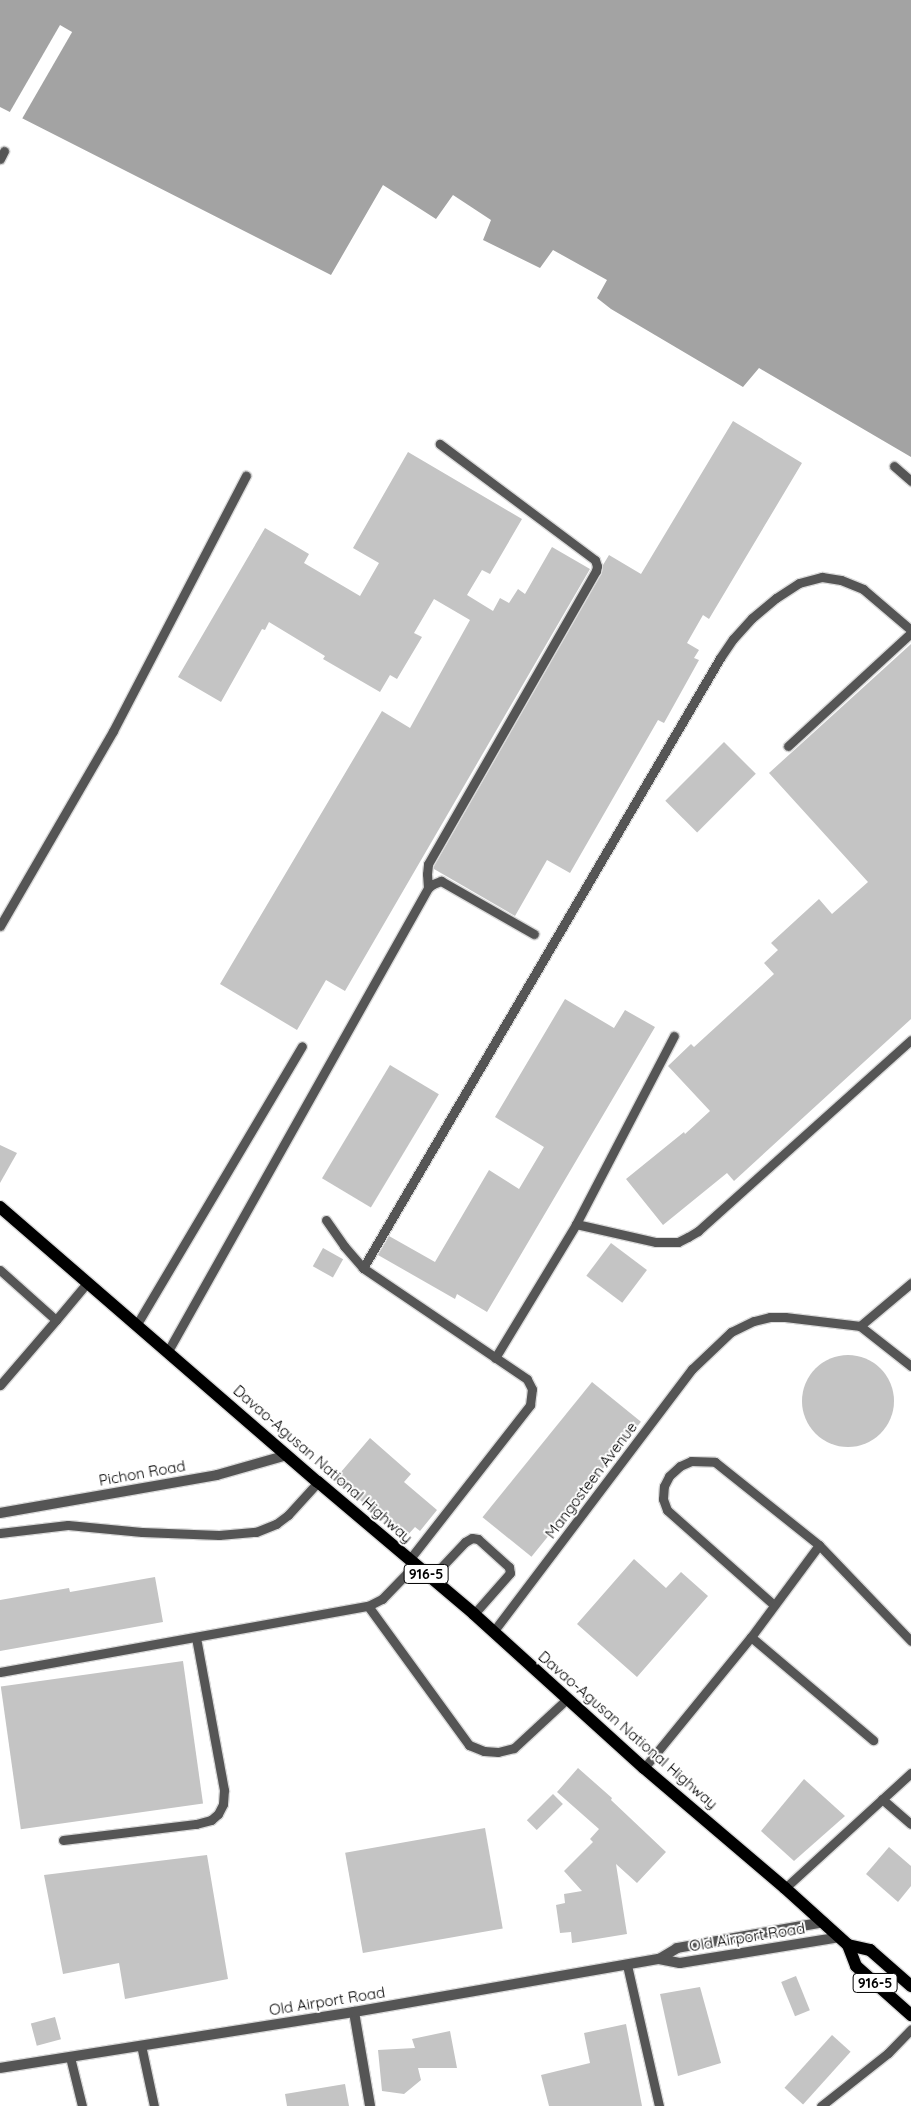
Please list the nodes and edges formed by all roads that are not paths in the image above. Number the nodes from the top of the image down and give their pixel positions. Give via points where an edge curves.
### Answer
1 (440, 444) dead end
2 (894, 466) dead end
3 (246, 476) dead end
4 (911, 481) edge
5 (911, 632) edge
6 (788, 746) dead end
7 (428, 888) junction
8 (0, 926) edge
9 (534, 934) dead end
10 (674, 1036) dead end
11 (911, 1040) edge
12 (302, 1046) dead end
13 (0, 1206) edge
14 (326, 1220) dead end
15 (576, 1224) junction
16 (363, 1268) junction
17 (0, 1270) edge
18 (87, 1283) junction
19 (911, 1283) edge
20 (56, 1320) junction
21 (137, 1324) junction
22 (860, 1326) junction
23 (168, 1351) junction
24 (495, 1358) junction
25 (911, 1366) edge
26 (0, 1384) edge
27 (287, 1455) junction
28 (318, 1482) junction
29 (0, 1513) edge
30 (0, 1533) edge
31 (819, 1545) junction
32 (412, 1563) junction
33 (431, 1578) junction
34 (774, 1605) junction
35 (368, 1606) junction
36 (474, 1614) junction
37 (493, 1632) junction
38 (751, 1637) junction
39 (196, 1638) junction
40 (911, 1641) edge
41 (0, 1672) edge
42 (567, 1699) junction
43 (872, 1740) dead end
44 (644, 1768) junction
45 (911, 1772) edge
46 (882, 1799) junction
47 (911, 1824) edge
48 (63, 1840) dead end
49 (786, 1888) junction
50 (824, 1922) junction
51 (844, 1941) junction
52 (659, 1959) junction
53 (626, 1965) junction
54 (911, 1986) edge
55 (354, 2012) junction
56 (911, 2015) edge
57 (911, 2029) edge
58 (140, 2046) junction
59 (70, 2057) junction
60 (0, 2068) edge
61 (82, 2106) edge
62 (154, 2106) edge
63 (370, 2106) edge
64 (659, 2106) edge
65 (821, 2106) edge

1 - 7 lane via 595,560 597,566 428,864
2 - 4 lane
3 - 8 lane via 113,731
5 - 6 lane
5 - 16 lane via 863,589 822,577 799,583 776,598 733,639
7 - 9 lane via 440,881
7 - 23 lane
10 - 15 lane
11 - 15 lane via 688,1238 678,1242 656,1242
12 - 21 lane
13 - 18 main road, Davao-Agusan National Highway / 916-5
14 - 16 lane
15 - 24 lane
16 - 24 lane
17 - 20 lane
18 - 20 lane
18 - 21 main road, Davao-Agusan National Highway / 916-5
19 - 22 lane
20 - 26 lane
21 - 23 main road, Davao-Agusan National Highway / 916-5
22 - 25 lane
22 - 37 lane, Mangosteen Avenue via 770,1318 743,1325 714,1346 692,1369
23 - 27 main road, Davao-Agusan National Highway / 916-5
24 - 32 lane via 527,1379 532,1389 530,1405
27 - 28 main road, Davao-Agusan National Highway / 916-5
27 - 29 street, Pichon Road via 217,1475
28 - 30 lane via 288,1515 256,1532 210,1535 68,1525
28 - 32 main road, Davao-Agusan National Highway / 916-5
31 - 34 lane
31 - 34 lane via 715,1462 691,1461 669,1476 663,1499 667,1510
31 - 40 lane
32 - 33 main road, Davao-Agusan National Highway / 916-5
32 - 35 lane via 382,1599
33 - 36 main road, Davao-Agusan National Highway / 916-5
33 - 36 lane via 465,1542 478,1539 509,1567 510,1573
34 - 38 lane
35 - 39 lane
35 - 42 lane via 469,1745 498,1752 514,1748
36 - 37 main road, Davao-Agusan National Highway / 916-5
37 - 42 main road, Davao-Agusan National Highway / 916-5
38 - 43 lane
38 - 44 lane
39 - 41 lane
39 - 48 lane via 224,1790 218,1814 211,1820 196,1824
42 - 44 main road, Davao-Agusan National Highway / 916-5
44 - 49 main road, Davao-Agusan National Highway / 916-5
45 - 46 lane
46 - 47 lane
46 - 49 lane
49 - 50 main road, Davao-Agusan National Highway / 916-5
50 - 51 main road, Davao-Agusan National Highway / 916-5
50 - 52 street, Old Airport Road via 677,1948
51 - 52 street, Old Airport Road via 680,1963
51 - 54 main road, Davao-Agusan National Highway / 916-5 via 870,1950
51 - 56 main road, Davao-Agusan National Highway / 916-5 via 856,1966
52 - 53 street, Old Airport Road
53 - 55 street, Old Airport Road
53 - 64 lane
55 - 58 street, Old Airport Road
55 - 63 street
57 - 65 lane via 888,2053
58 - 59 street, Old Airport Road
58 - 62 lane
59 - 60 street, Old Airport Road
59 - 61 lane

